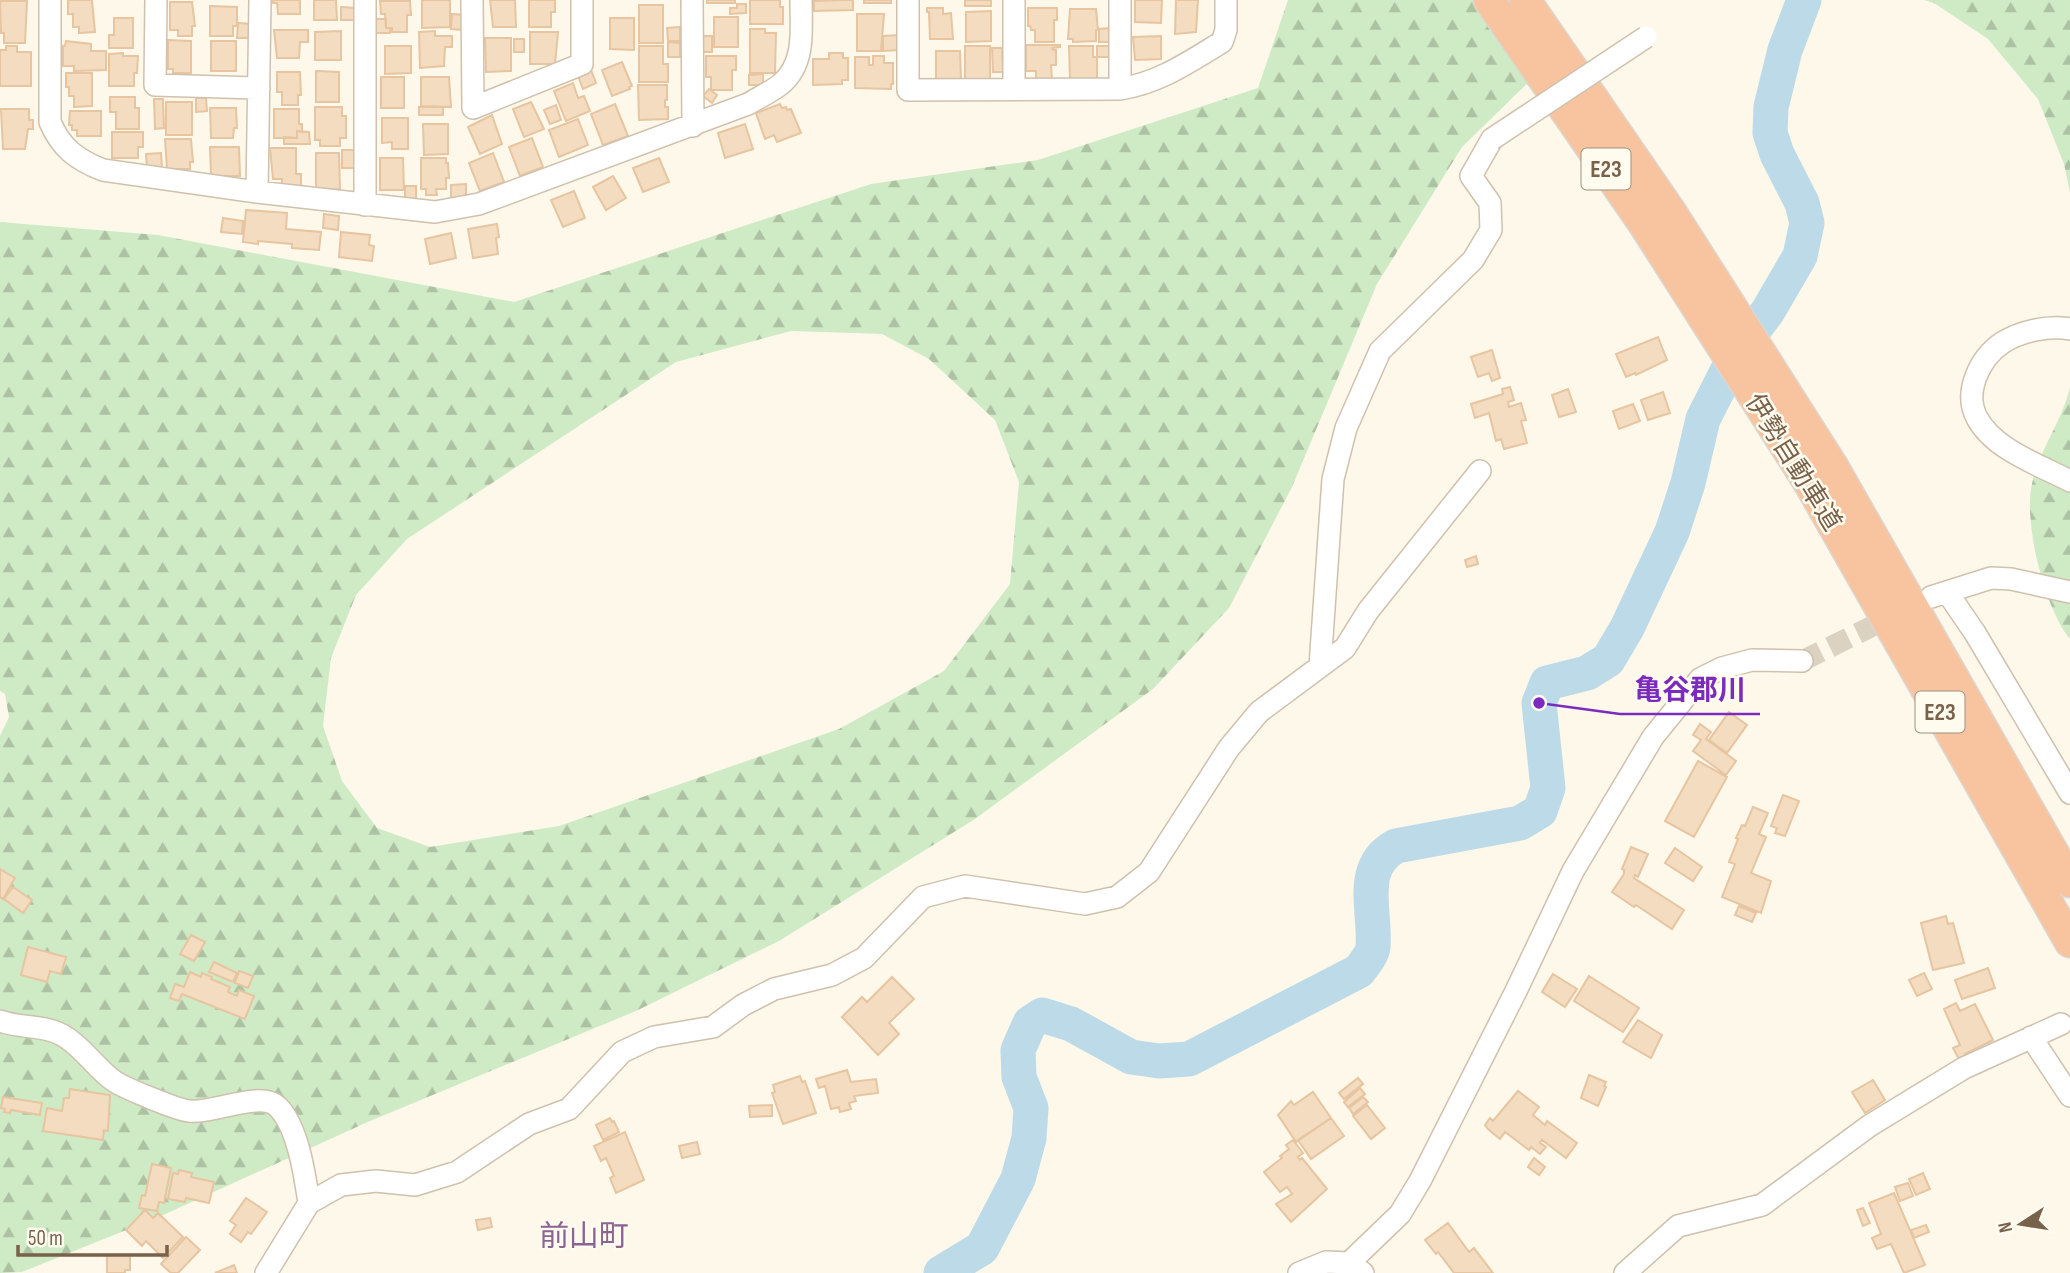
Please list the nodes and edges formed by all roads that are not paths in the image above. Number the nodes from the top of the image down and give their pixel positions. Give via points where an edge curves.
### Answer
1 (50, 0) edge
2 (156, 0) edge
3 (260, 0) edge
4 (365, 0) edge
5 (472, 0) edge
6 (582, 0) edge
7 (692, 0) edge
8 (801, 0) edge
9 (908, 0) edge
10 (1014, 0) edge
11 (1120, 0) edge
12 (1226, 0) edge
13 (1489, 0) edge
14 (1525, 0) edge
15 (1646, 37) dead end
16 (259, 88) junction
17 (1014, 89) junction
18 (1120, 89) junction
19 (693, 126) junction
20 (257, 192) junction
21 (365, 205) junction
22 (2070, 329) edge
23 (1480, 471) dead end
24 (1821, 474) junction
25 (2070, 481) edge
26 (2070, 592) edge
27 (1801, 661) tunnel mouth
28 (1320, 666) junction
29 (2070, 793) edge
30 (2070, 882) edge
31 (2070, 942) edge
32 (0, 1021) edge
33 (2061, 1024) dead end
34 (2031, 1037) junction
35 (2070, 1096) edge
36 (309, 1203) junction
37 (1356, 1268) edge
38 (266, 1273) edge
39 (1300, 1273) edge
40 (1625, 1273) edge

1 - 20 street via 50,122 69,152 103,170
2 - 16 street via 155,85
3 - 16 street
4 - 21 street
5 - 6 street via 473,108 582,64
7 - 19 street
8 - 19 street via 802,43 796,67 781,83 748,104
9 - 17 street via 908,90
10 - 17 street
11 - 18 street
12 - 18 street via 1222,42 1164,76
13 - 24 highway, 伊勢自動車道 / E23 via 1645,226 1717,341
14 - 24 highway, 伊勢自動車道 / E23 via 1742,324
15 - 28 street, bridge via 1492,139 1471,176 1490,203 1491,230 1473,260 1380,351 1346,428 1333,479
16 - 20 street
17 - 18 street
19 - 21 street via 457,210
20 - 21 street
22 - 25 street via 2031,331 2002,343 1978,370 1970,396 1977,419 1999,443
23 - 28 street via 1368,611 1345,648
24 - 30 highway, 伊勢自動車道 / E23
24 - 31 highway, 伊勢自動車道 / E23
26 - 29 street via 1991,578 1939,594 1975,633
27 - 37 street via 1752,660 1700,679 1653,737 1573,871 1420,1181
28 - 36 street via 1259,712 1229,748 1149,872 1117,897 1085,904 965,887 923,897 864,958 832,975 774,989 713,1027 654,1037 622,1052 569,1109 529,1124 457,1172 415,1185 376,1181 341,1185
32 - 36 street via 51,1029 68,1038 116,1083 188,1111 261,1100 276,1105 303,1161
33 - 34 street
34 - 35 street
34 - 40 street via 1964,1068 1869,1126 1762,1205 1678,1226
36 - 38 street
37 - 39 street via 1326,1262

